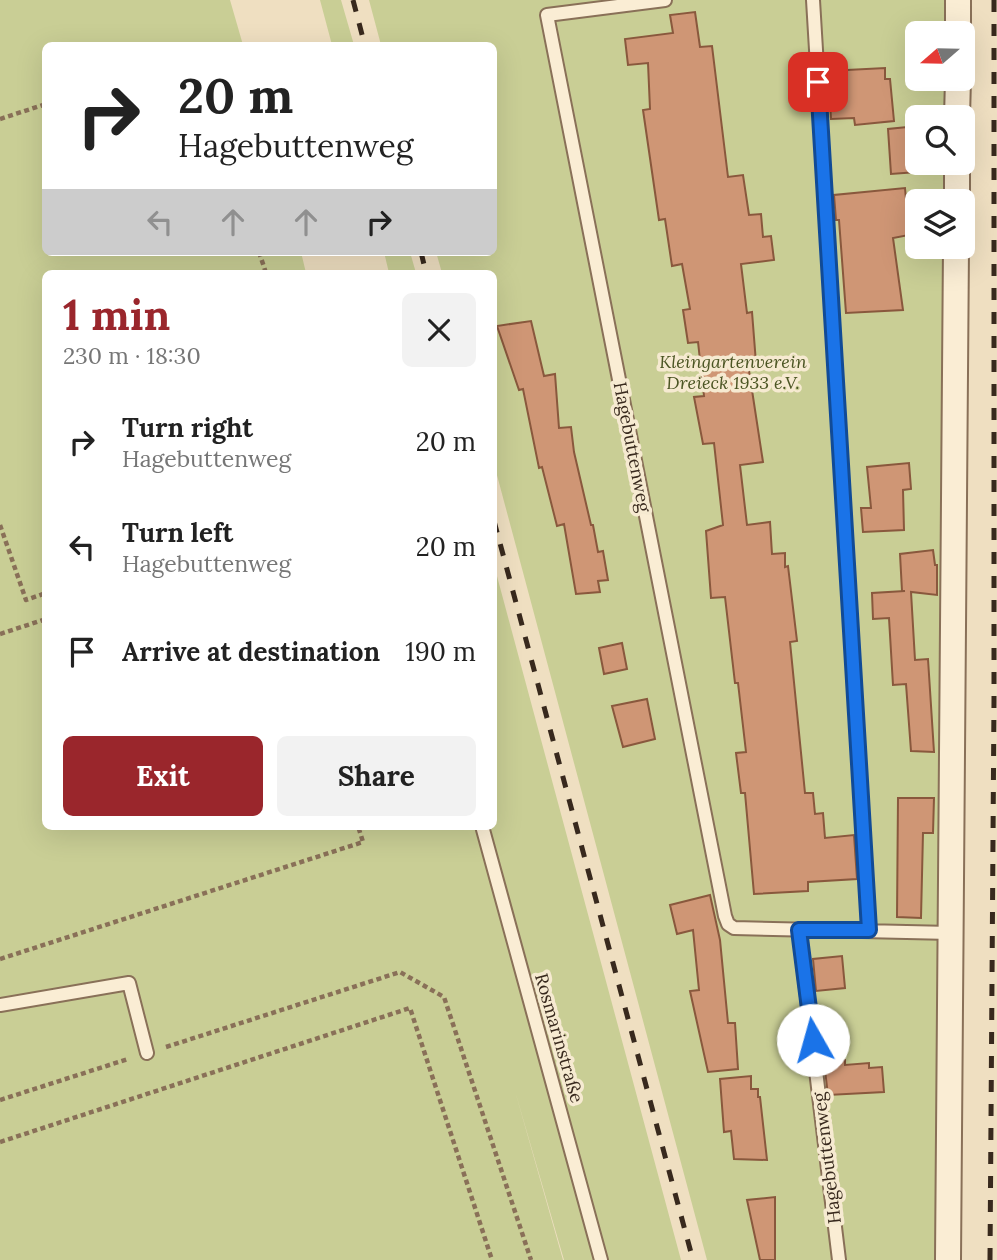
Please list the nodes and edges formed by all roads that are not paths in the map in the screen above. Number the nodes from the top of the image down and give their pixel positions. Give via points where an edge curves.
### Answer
1 (665, 0) edge
2 (813, 0) edge
3 (958, 0) edge
4 (958, 21) edge
5 (956, 259) edge
6 (483, 830) edge
7 (799, 930) junction
8 (869, 930) junction
9 (950, 933) junction
10 (0, 1005) edge
11 (148, 1053) road end
12 (601, 1260) edge
13 (839, 1260) edge
14 (948, 1260) edge

1 - 7 lane, Hagebuttenweg via 547,15 725,916 734,928
2 - 8 lane
3 - 4 street
5 - 9 street
6 - 12 lane, Rosmarinstraße
7 - 8 lane, Hagebuttenweg
7 - 13 lane, Hagebuttenweg
8 - 9 lane, Hagebuttenweg
9 - 14 street
10 - 11 lane via 129,983

